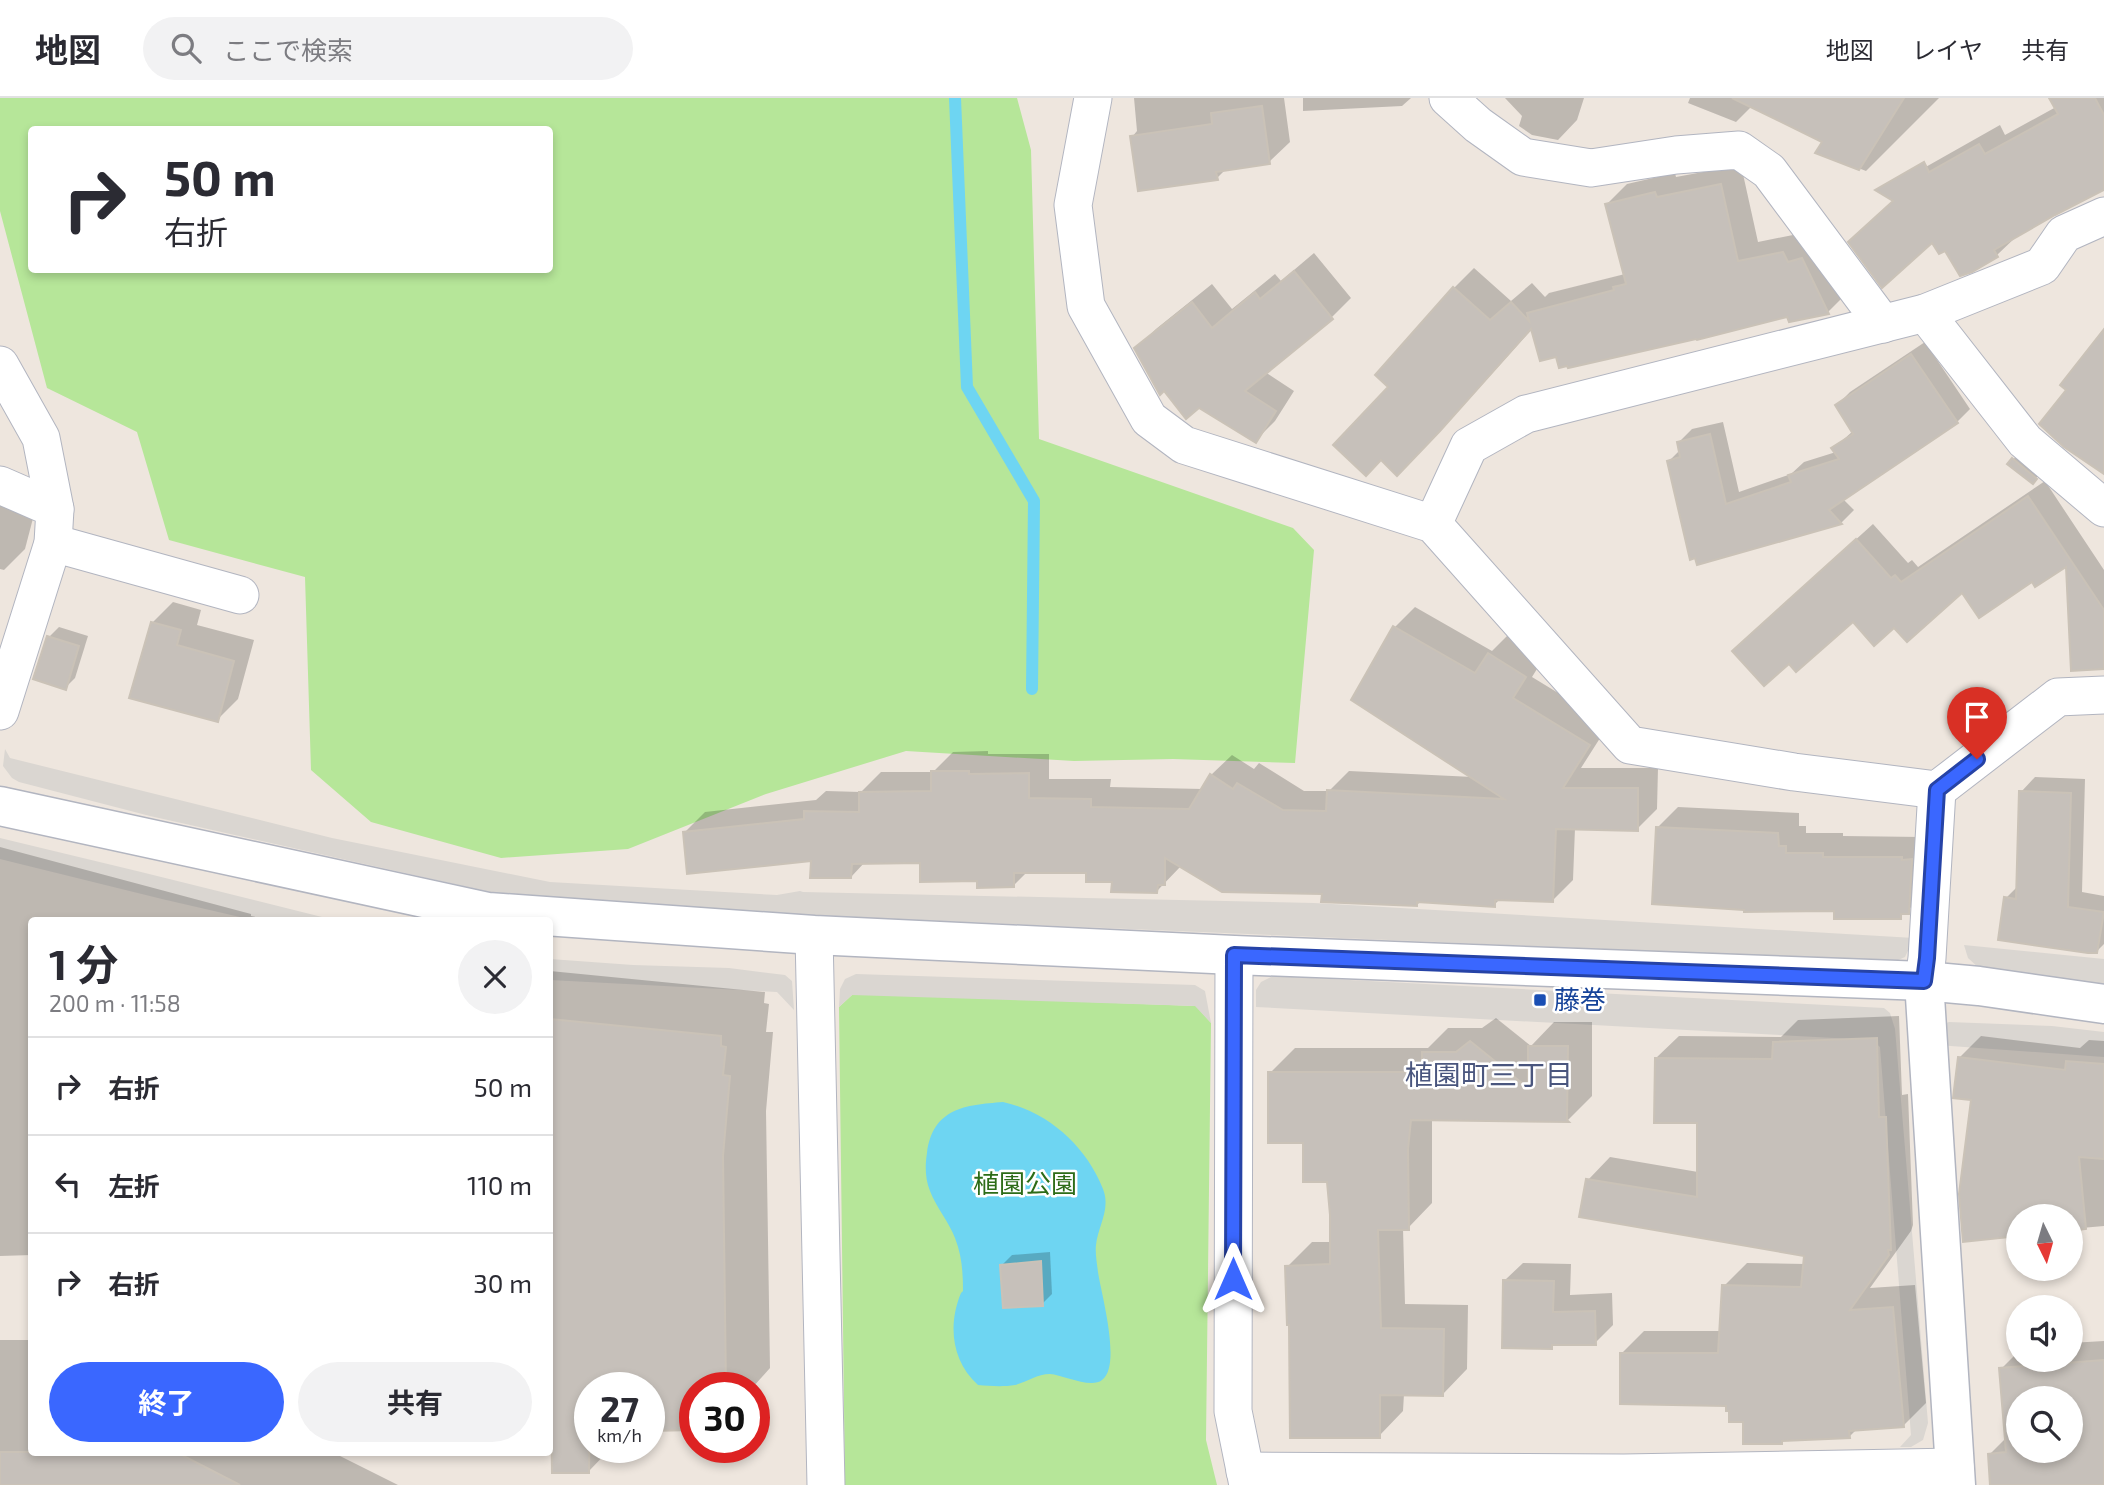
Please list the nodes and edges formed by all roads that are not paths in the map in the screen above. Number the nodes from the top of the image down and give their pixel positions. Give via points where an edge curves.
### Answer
1 (1093, 98) edge
2 (1448, 98) edge
3 (2104, 216) edge
4 (1925, 313) junction
5 (1883, 324) junction
6 (0, 365) edge
7 (0, 485) edge
8 (2104, 508) edge
9 (1433, 524) junction
10 (54, 526) junction
11 (240, 596) dead end
12 (2104, 695) edge
13 (0, 711) edge
14 (1937, 790) junction
15 (0, 806) edge
16 (814, 935) junction
17 (1234, 955) junction
18 (1924, 981) junction
19 (2104, 1004) edge
20 (1956, 1476) edge
21 (1246, 1478) edge
22 (826, 1485) edge

1 - 9 street via 1073,205 1086,306 1149,419 1184,445
2 - 5 street via 1523,157 1591,168 1739,150 1769,171
3 - 4 street via 2064,234 2042,266
4 - 5 street
4 - 8 street via 2025,441
5 - 9 street via 1526,414 1469,446
6 - 10 street via 41,438
7 - 10 street
9 - 14 street via 1630,745
10 - 11 street
10 - 13 street
12 - 14 street via 2058,697
14 - 18 street
15 - 16 street via 488,912
16 - 17 street
16 - 22 street
17 - 18 street
17 - 21 street via 1233,1411
18 - 19 street
18 - 20 street
20 - 21 street via 1624,1473

